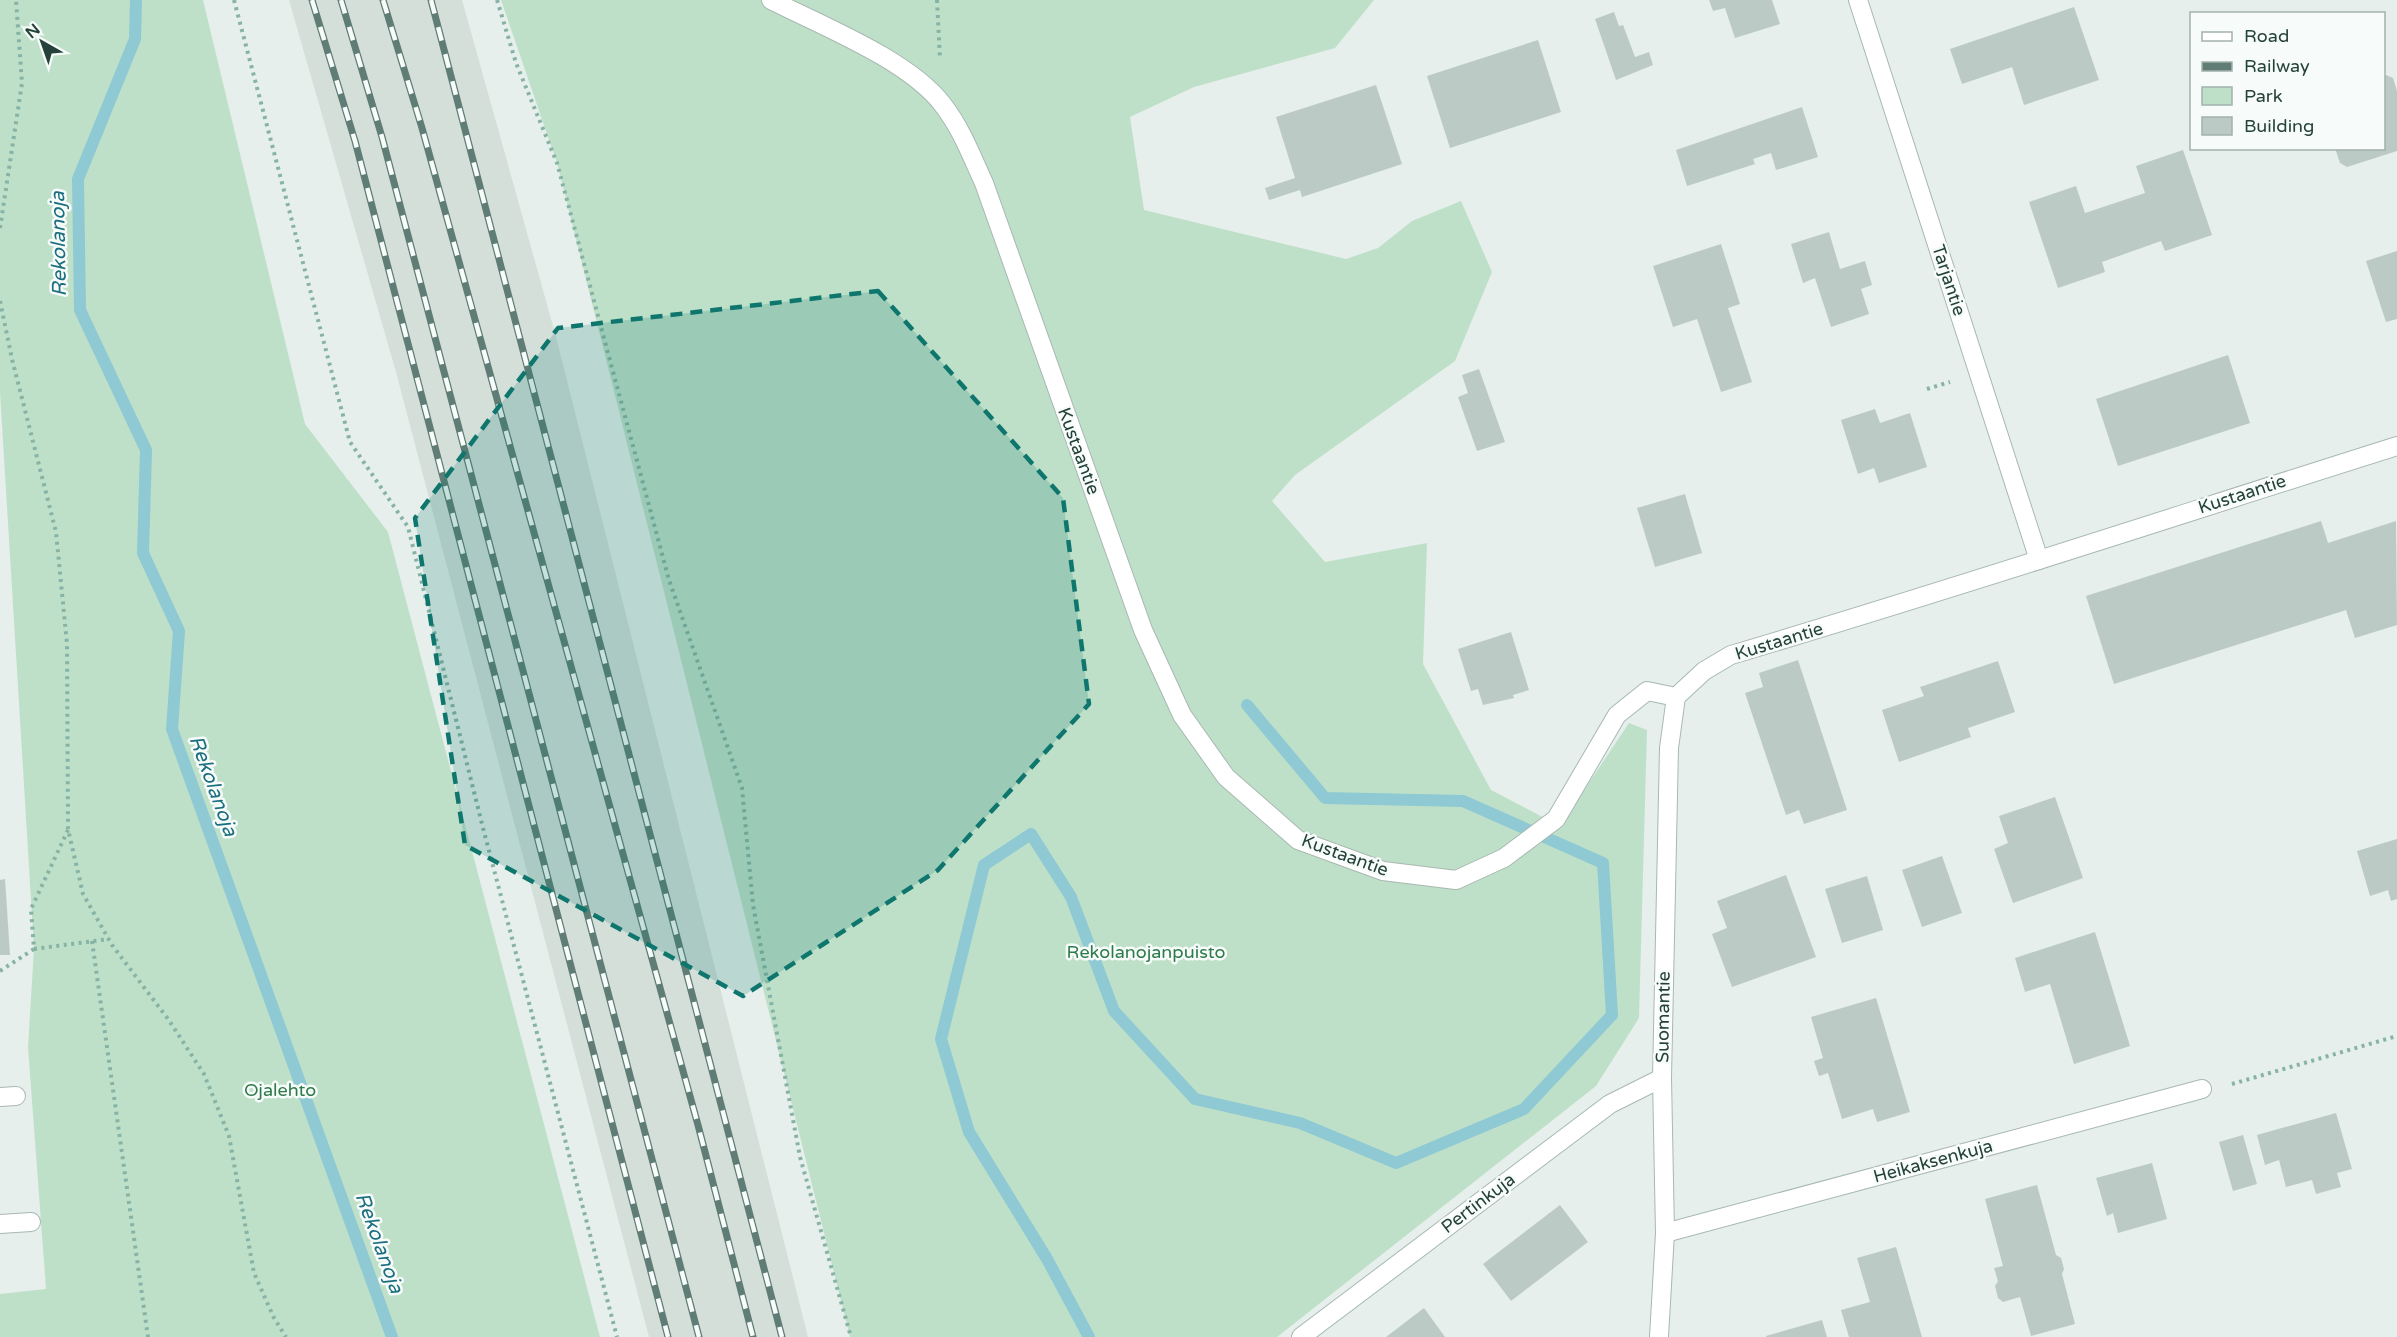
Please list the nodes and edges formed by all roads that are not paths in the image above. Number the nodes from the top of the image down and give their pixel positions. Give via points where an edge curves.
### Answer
1 (771, 0) edge
2 (1858, 0) edge
3 (2397, 446) edge
4 (2039, 560) junction
5 (1676, 697) junction
6 (1662, 1078) junction
7 (2202, 1089) road end
8 (31, 1222) dead end
9 (0, 1224) edge
10 (1665, 1233) junction
11 (1301, 1337) edge
12 (1659, 1337) edge

1 - 5 street, Kustaantie via 901,67 943,104 984,183 1143,630 1182,715 1226,777 1298,840 1383,871 1456,880 1504,858 1556,819 1617,715 1647,692
2 - 4 street, Tarjantie
3 - 4 street, Kustaantie
4 - 5 street, Kustaantie via 1731,655 1704,671
5 - 6 street, Suomantie via 1669,748
6 - 10 street, Suomantie
6 - 11 street, Pertinkuja via 1610,1104
7 - 10 street, Heikaksenkuja
8 - 9 street
10 - 12 street, Suomantie

